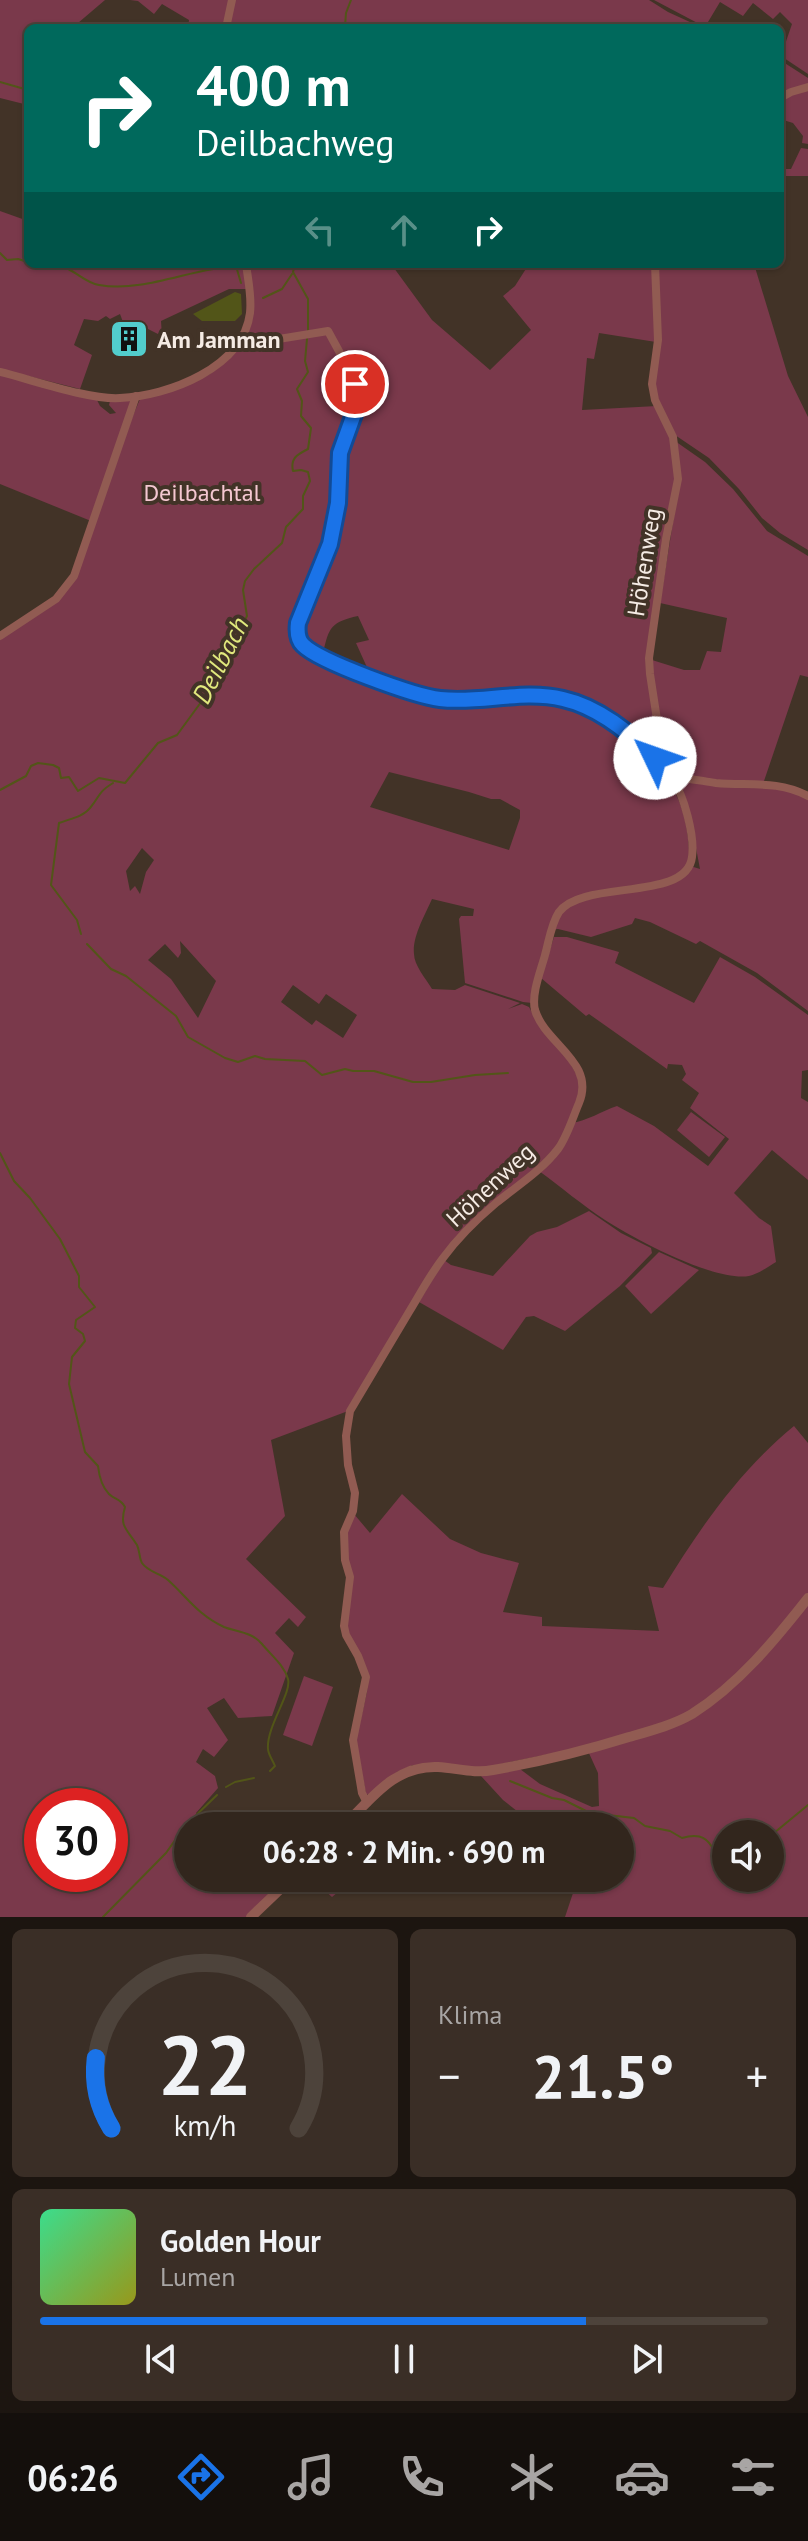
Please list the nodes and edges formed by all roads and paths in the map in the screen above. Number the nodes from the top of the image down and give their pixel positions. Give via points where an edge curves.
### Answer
1 (232, 0) edge
2 (227, 24) edge
3 (808, 87) edge
4 (784, 96) edge
5 (246, 268) edge
6 (655, 268) edge
7 (235, 346) junction
8 (0, 372) edge
9 (136, 396) junction
10 (0, 636) edge
11 (655, 758) junction
12 (672, 778) junction
13 (808, 796) edge
14 (808, 1598) edge
15 (367, 1803) junction
16 (358, 1812) edge
17 (277, 1892) edge
18 (251, 1917) edge

1 - 2 street
3 - 4 street
5 - 7 street via 250,314
6 - 11 street, Höhenweg via 658,340 652,384 673,437 678,479 649,658 658,726
7 - 9 street via 193,381
7 - 11 street via 328,331 352,375 358,403 340,453 330,544 298,623 302,644 355,672 427,696 562,698 614,723
8 - 9 street via 100,397
9 - 10 street via 74,576 56,599
11 - 12 street, Höhenweg
12 - 13 street via 770,784
12 - 15 street, Höhenweg via 688,818 690,868 662,884 574,900 560,911 551,931 534,1006 581,1078 582,1092 564,1138 442,1258 350,1411 346,1436 355,1493 344,1532 350,1577 344,1626 366,1677 353,1740
14 - 15 street via 731,1684 679,1720 595,1748 507,1768 409,1770
15 - 16 street
17 - 18 street

